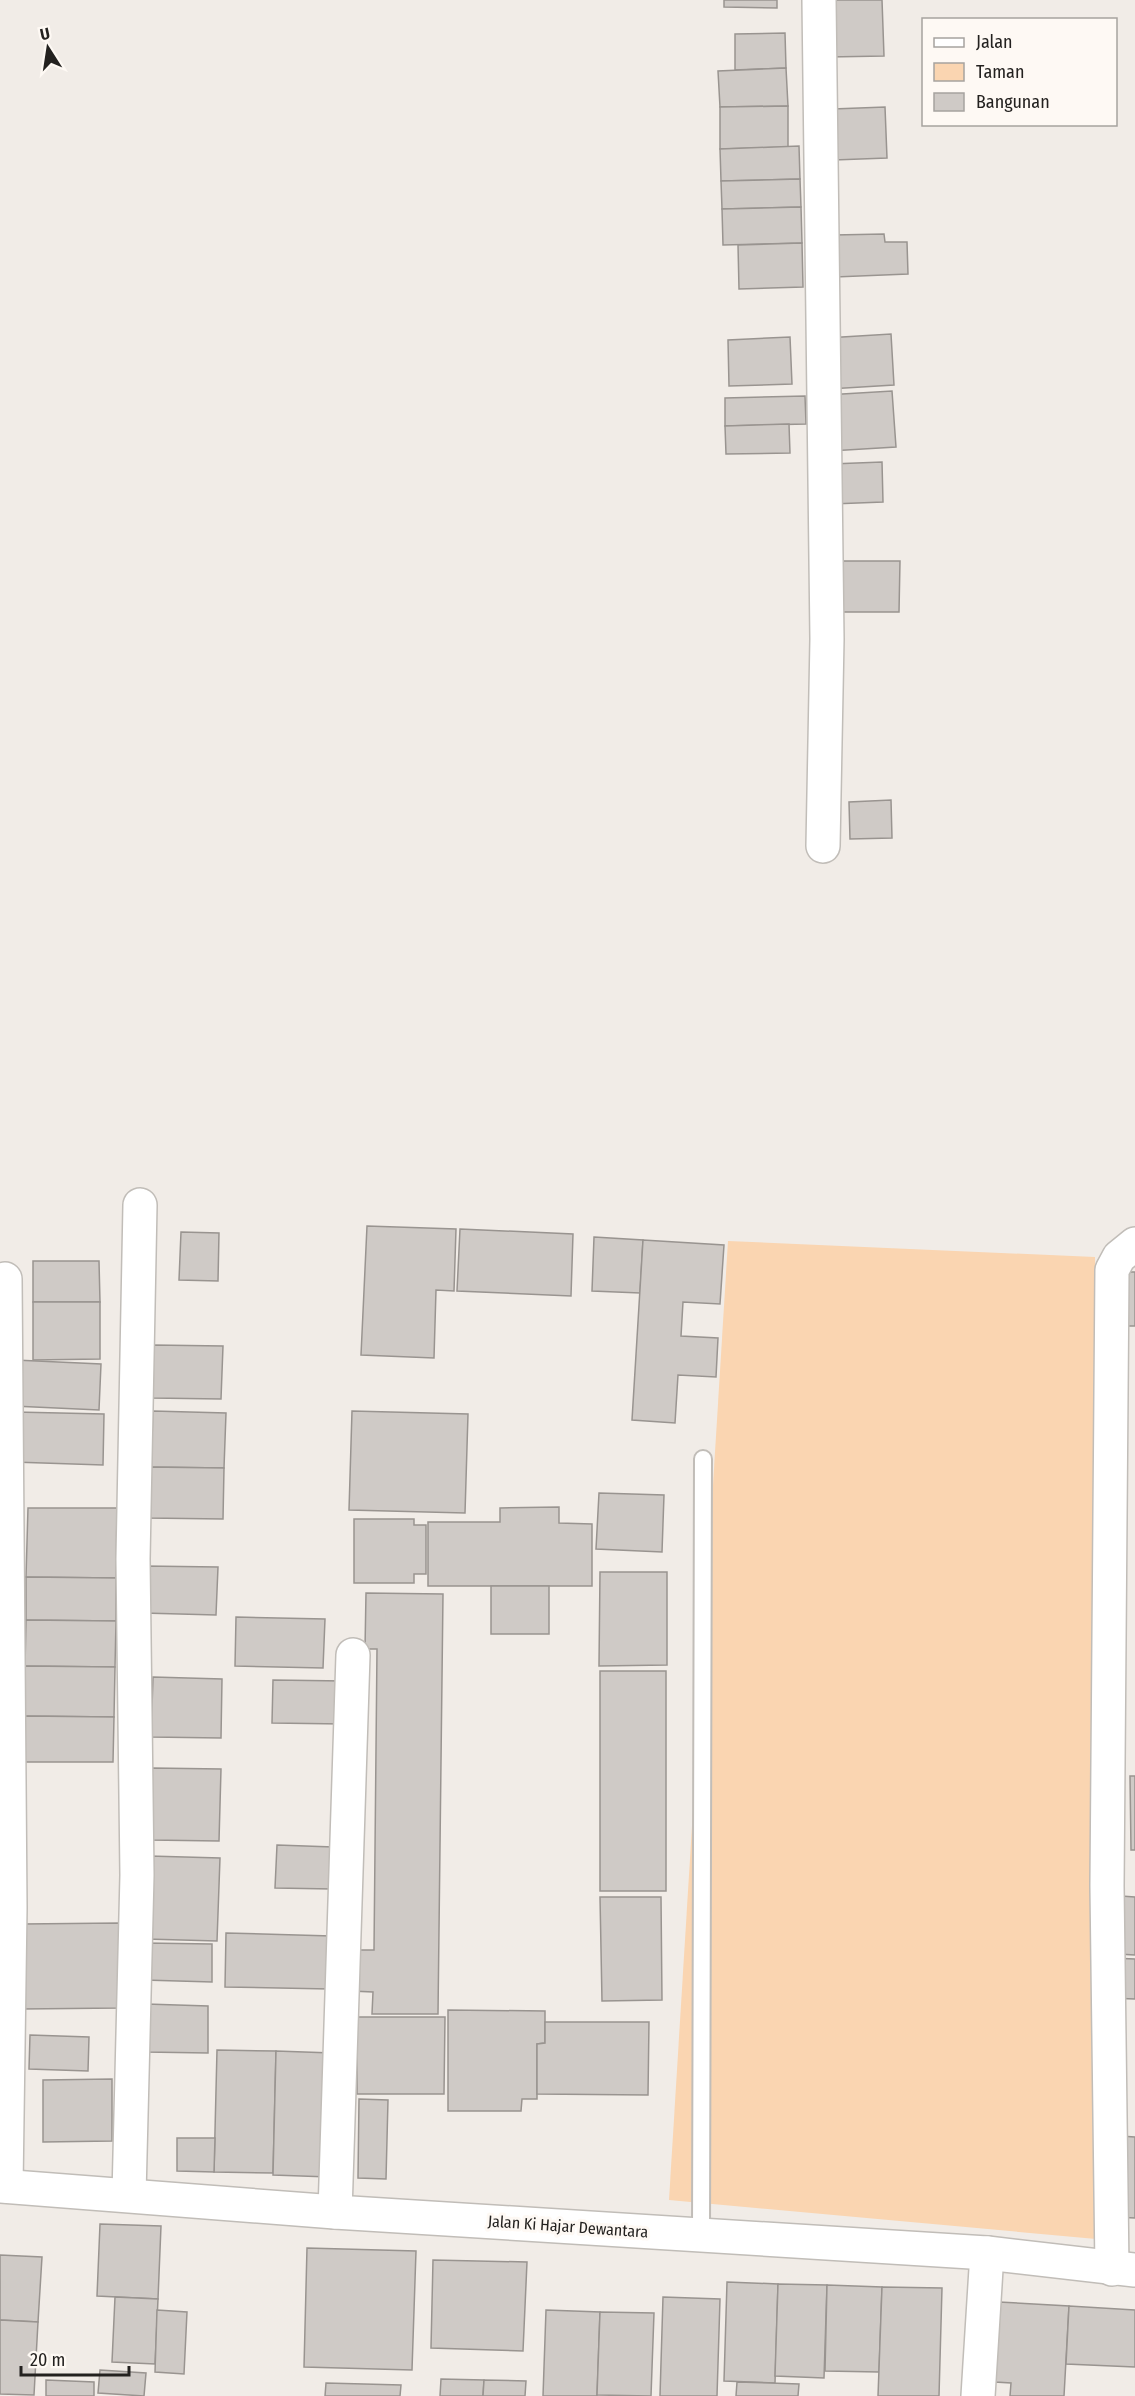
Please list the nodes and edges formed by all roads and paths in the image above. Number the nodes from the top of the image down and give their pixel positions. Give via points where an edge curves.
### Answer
1 (819, 0) edge
2 (823, 846) dead end
3 (140, 1205) dead end
4 (1135, 1244) edge
5 (5, 1279) dead end
6 (703, 1459) dead end
7 (353, 1654) dead end
8 (3, 2186) edge
9 (129, 2195) junction
10 (335, 2212) junction
11 (701, 2235) junction
12 (987, 2253) junction
13 (1124, 2270) edge
14 (978, 2396) edge

1 - 2 street via 827,639
3 - 9 street via 133,1559 137,1875
4 - 13 street via 1119,1257 1113,1270 1107,1886
5 - 8 street via 10,1908
6 - 11 lane
7 - 10 street
8 - 9 street, Jalan Ki Hajar Dewantara
9 - 10 street, Jalan Ki Hajar Dewantara
10 - 11 street, Jalan Ki Hajar Dewantara
11 - 12 street, Jalan Ki Hajar Dewantara
12 - 13 street, Jalan Ki Hajar Dewantara
12 - 14 street

